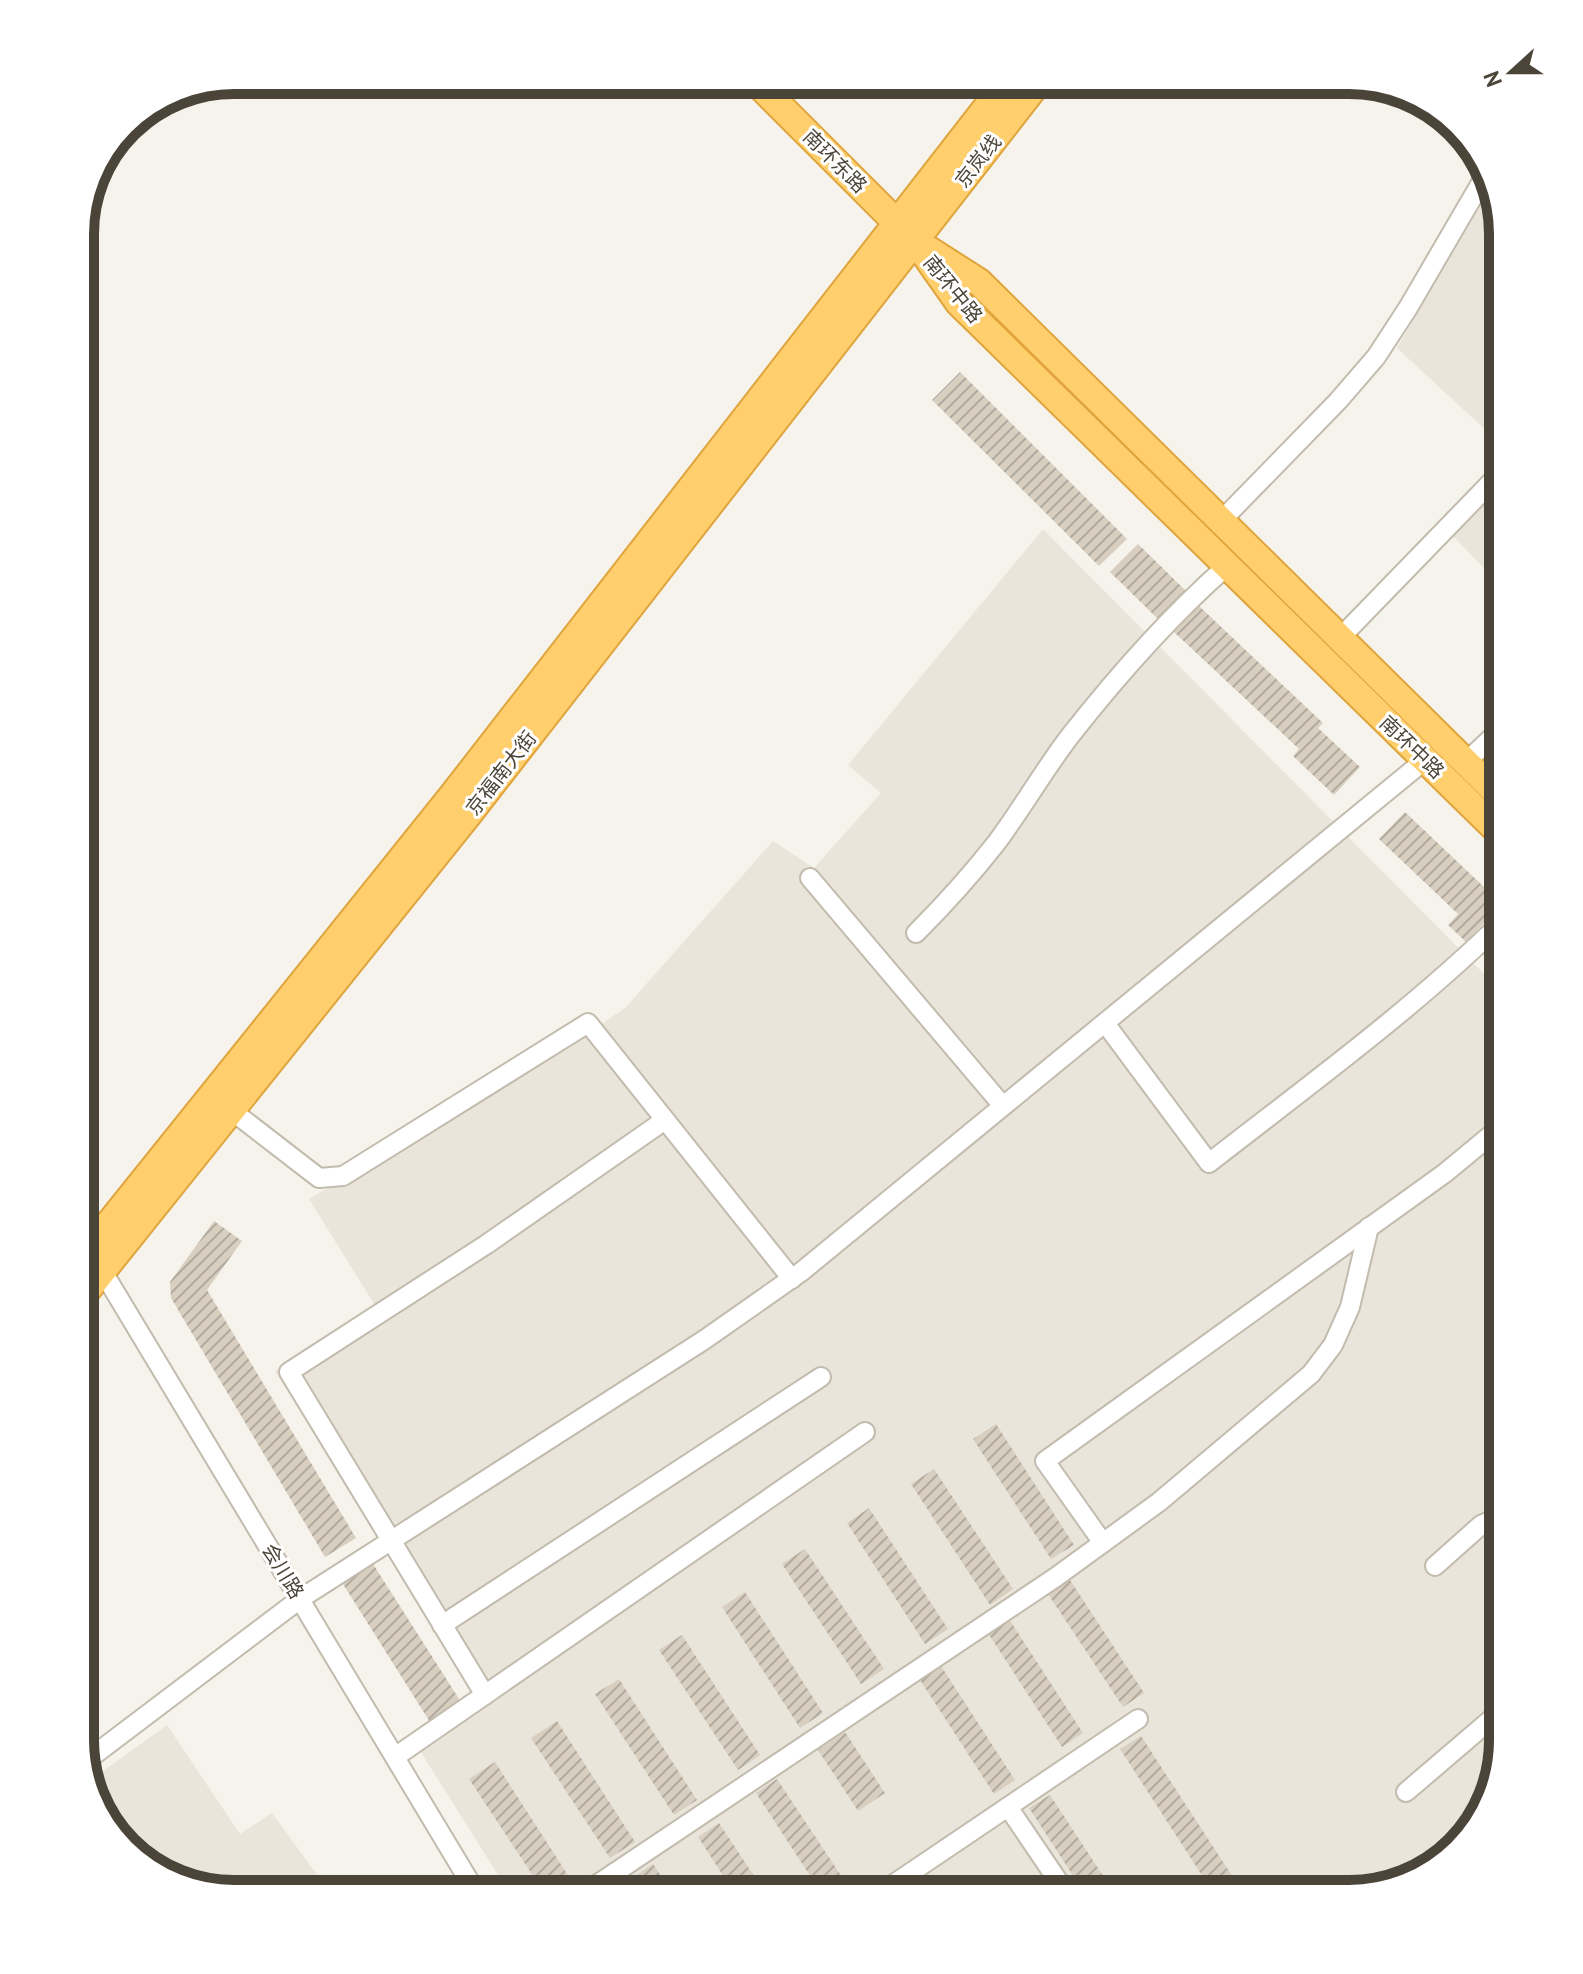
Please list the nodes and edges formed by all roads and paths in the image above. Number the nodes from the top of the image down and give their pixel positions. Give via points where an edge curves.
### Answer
1 (768, 94) edge
2 (999, 94) edge
3 (1028, 94) edge
4 (1480, 184) edge
5 (907, 232) junction
6 (1489, 484) edge
7 (1221, 521) junction
8 (1227, 566) junction
9 (1340, 638) junction
10 (1489, 740) edge
11 (1425, 760) junction
12 (1466, 762) junction
13 (1489, 785) edge
14 (1489, 822) edge
15 (810, 878) dead end
16 (916, 933) dead end
17 (1489, 935) edge
18 (1105, 1023) junction
19 (1003, 1106) junction
20 (231, 1110) junction
21 (665, 1120) junction
22 (1489, 1137) edge
23 (1369, 1227) junction
24 (94, 1256) edge
25 (94, 1257) edge
26 (94, 1265) edge
27 (792, 1279) junction
28 (821, 1377) dead end
29 (865, 1432) dead end
30 (1489, 1521) edge
31 (391, 1540) junction
32 (1103, 1543) junction
33 (1435, 1566) dead end
34 (300, 1599) junction
35 (442, 1625) junction
36 (485, 1695) junction
37 (1138, 1719) dead end
38 (1489, 1721) edge
39 (95, 1754) edge
40 (395, 1757) junction
41 (1406, 1792) dead end
42 (1008, 1807) junction
43 (469, 1880) edge
44 (604, 1880) edge
45 (900, 1880) edge
46 (1058, 1880) edge

1 - 5 highway, 南环东路
2 - 5 highway, 京岚线
3 - 5 highway, 京岚线
4 - 7 street via 1376,357
5 - 7 highway, 南环中路 via 979,282
5 - 8 highway, 南环中路 via 959,303
5 - 20 highway, 京福南大街 via 471,811
5 - 24 highway, 京福南大街 via 452,796
6 - 9 street
7 - 9 highway, 南环中路
8 - 11 highway, 南环中路
8 - 16 street via 1153,636 1070,737 962,886
9 - 12 highway, 南环中路
10 - 12 street
11 - 14 highway, 南环中路
11 - 18 street
12 - 13 highway, 南环中路
15 - 19 street
17 - 18 street via 1400,1014 1209,1163
18 - 19 street
19 - 27 street
20 - 21 street via 319,1178 343,1176 588,1023
20 - 25 highway, 京福南大街
21 - 27 street
21 - 31 street via 289,1372
22 - 23 street
23 - 32 street via 1350,1307 1333,1345 1311,1374
23 - 32 street via 1045,1461
26 - 34 street, 会川路
27 - 31 street
28 - 35 street
29 - 36 street
30 - 33 street
31 - 34 street
31 - 35 street
32 - 44 street
34 - 39 street
34 - 40 street, 会川路
35 - 36 street
36 - 40 street
37 - 42 street
38 - 41 street
40 - 43 street, 会川路
42 - 45 street
42 - 46 street

